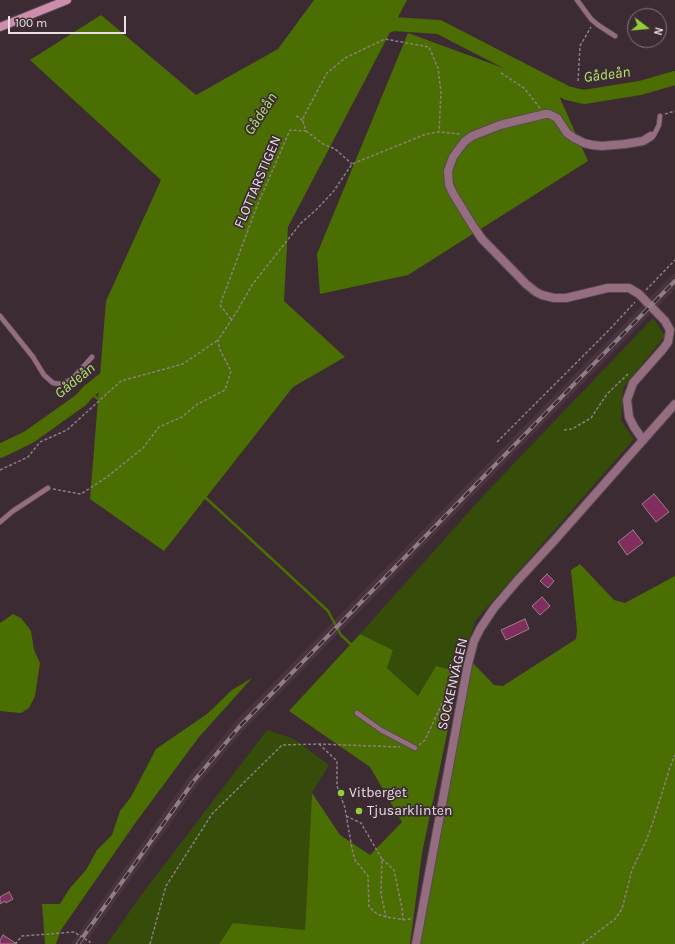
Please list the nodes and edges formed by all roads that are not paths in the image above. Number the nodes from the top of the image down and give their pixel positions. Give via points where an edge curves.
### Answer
1 (67, 0) edge
2 (577, 0) edge
3 (0, 27) edge
4 (615, 36) dead end
5 (660, 116) road end
6 (651, 136) joint
7 (0, 316) edge
8 (92, 357) dead end
9 (675, 404) edge
10 (643, 440) junction
11 (48, 488) road end
12 (0, 522) edge
13 (357, 714) dead end
14 (415, 748) road end
15 (416, 944) edge

1 - 3 street
2 - 4 lane via 594,22
5 - 6 lane via 659,125
6 - 10 street via 625,144 592,145 574,138 553,115 545,114 500,125 472,136 453,157 448,171 449,185 482,239 536,292 554,298 574,297 617,287 629,288 641,295 665,321 670,334 668,342 637,377 627,400 627,410 634,428
7 - 8 lane via 44,375 53,383 67,382
9 - 10 street, SOCKENVÄGEN
10 - 15 street, SOCKENVÄGEN via 494,608 474,641
11 - 12 lane
13 - 14 lane

